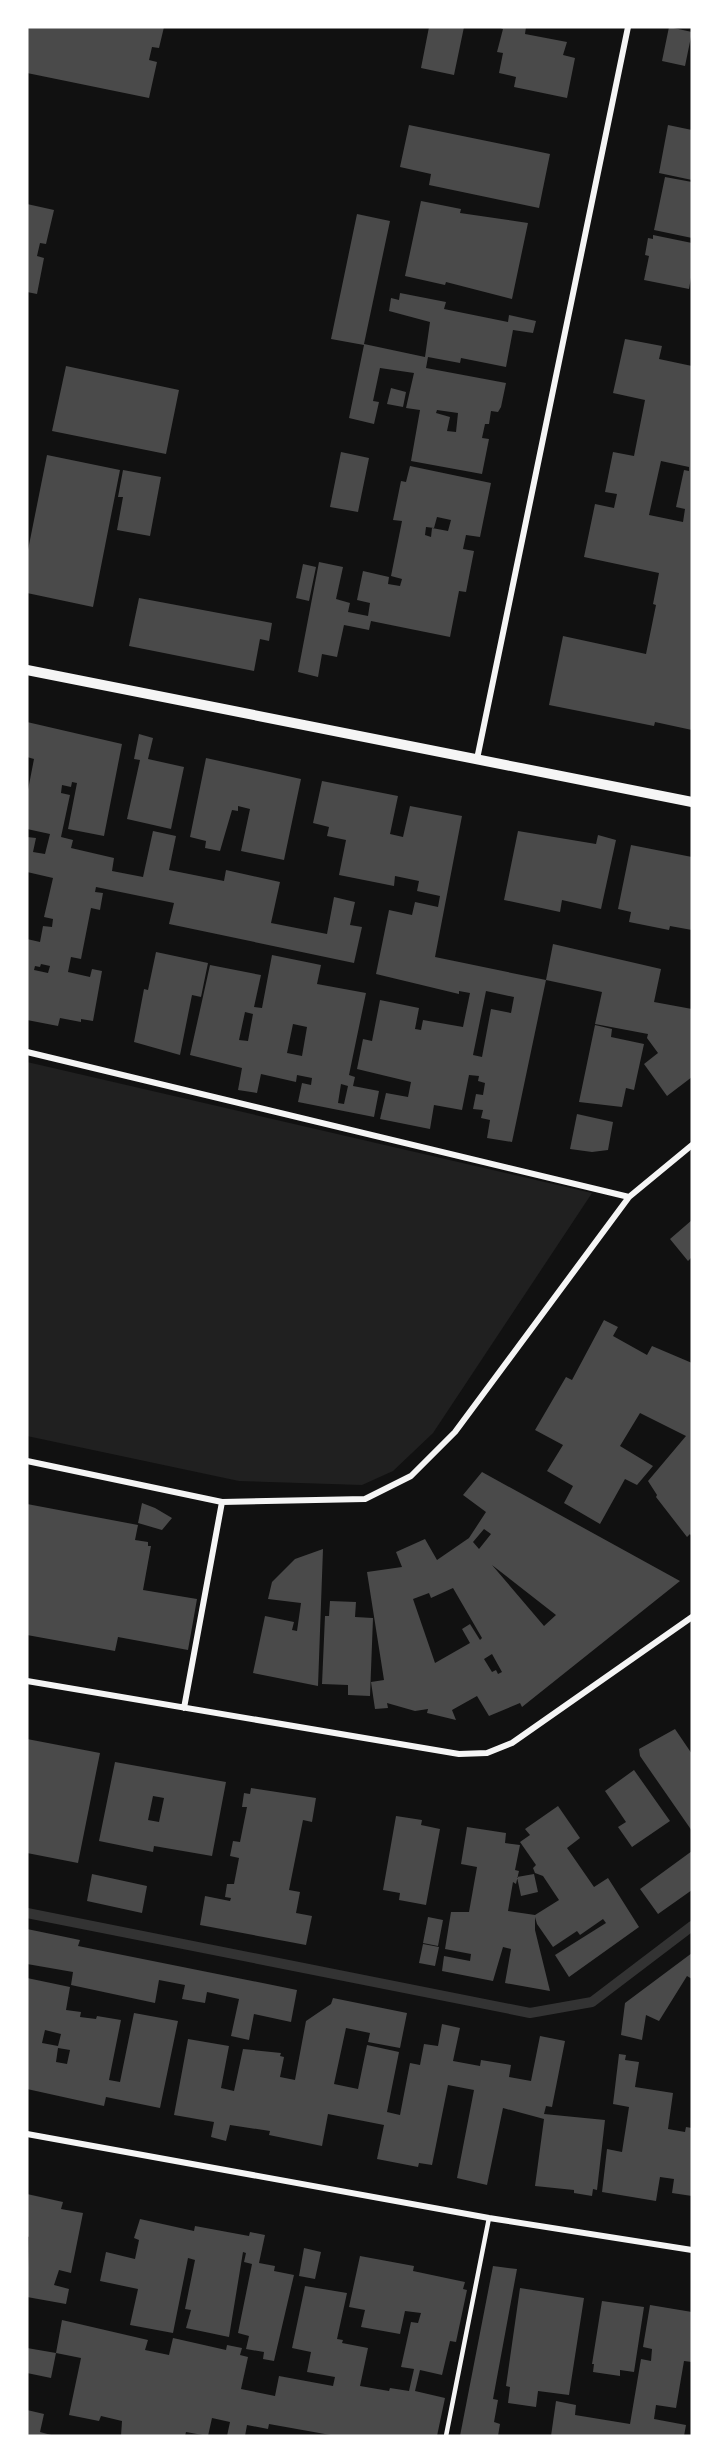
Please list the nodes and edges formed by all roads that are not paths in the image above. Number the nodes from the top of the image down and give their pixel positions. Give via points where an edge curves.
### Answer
1 (628, 27) edge
2 (27, 670) edge
3 (477, 759) junction
4 (692, 802) edge
5 (27, 1052) edge
6 (692, 1145) edge
7 (629, 1197) junction
8 (27, 1461) edge
9 (222, 1502) junction
10 (692, 1617) edge
11 (27, 1681) edge
12 (184, 1708) junction
13 (27, 2134) edge
14 (489, 2218) junction
15 (692, 2250) edge
16 (446, 2436) edge

1 - 3 street
2 - 3 street
3 - 4 street
5 - 7 street
6 - 7 street
7 - 9 street via 455,1432 411,1476 365,1498
8 - 9 street
9 - 12 street
10 - 12 street via 512,1743 487,1753 459,1754
11 - 12 street
13 - 14 street
14 - 15 street
14 - 16 lane

